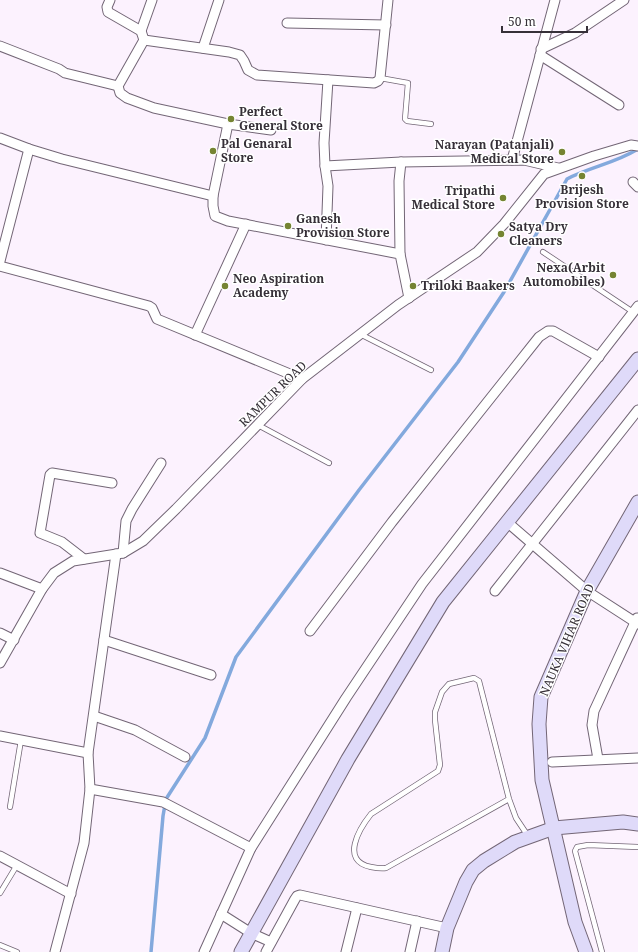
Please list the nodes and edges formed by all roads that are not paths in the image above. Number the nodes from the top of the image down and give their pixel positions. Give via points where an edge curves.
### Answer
1 (110, 0) edge
2 (152, 0) edge
3 (219, 0) edge
4 (388, 0) edge
5 (555, 0) edge
6 (624, 0) edge
7 (287, 23) dead end
8 (386, 25) junction
9 (141, 31) junction
10 (144, 40) junction
11 (0, 46) edge
12 (203, 48) junction
13 (541, 52) junction
14 (380, 78) junction
15 (328, 80) junction
16 (118, 86) junction
17 (619, 105) dead end
18 (228, 124) junction
19 (431, 124) dead end
20 (271, 130) dead end
21 (0, 138) edge
22 (636, 144) edge
23 (29, 149) junction
24 (512, 160) junction
25 (401, 162) junction
26 (325, 166) junction
27 (558, 168) junction
28 (213, 196) junction
29 (246, 224) junction
30 (326, 240) junction
31 (543, 252) dead end
32 (400, 254) junction
33 (0, 261) edge
34 (0, 266) edge
35 (409, 298) junction
36 (636, 309) edge
37 (360, 334) junction
38 (195, 335) junction
39 (599, 357) junction
40 (638, 359) edge
41 (431, 370) dead end
42 (302, 379) junction
43 (638, 410) edge
44 (258, 424) junction
45 (161, 463) dead end
46 (329, 463) dead end
47 (112, 483) dead end
48 (638, 502) edge
49 (507, 522) junction
50 (532, 544) junction
51 (120, 554) junction
52 (84, 559) junction
53 (0, 573) edge
54 (42, 589) junction
55 (495, 591) dead end
56 (586, 591) junction
57 (637, 621) edge
58 (310, 631) dead end
59 (0, 633) edge
60 (14, 640) junction
61 (104, 640) junction
62 (0, 663) edge
63 (211, 676) dead end
64 (94, 716) junction
65 (0, 736) edge
66 (21, 740) junction
67 (88, 753) junction
68 (185, 757) dead end
69 (638, 758) edge
70 (598, 759) junction
71 (552, 762) dead end
72 (90, 789) junction
73 (509, 799) junction
74 (10, 806) dead end
75 (638, 824) edge
76 (554, 828) junction
77 (529, 837) junction
78 (638, 847) edge
79 (252, 848) junction
80 (0, 856) edge
81 (17, 865) junction
82 (0, 893) edge
83 (71, 894) junction
84 (357, 908) junction
85 (221, 914) junction
86 (417, 921) junction
87 (447, 928) junction
88 (251, 933) junction
89 (271, 942) junction
90 (0, 945) edge
91 (16, 952) edge
92 (55, 952) edge
93 (204, 952) edge
94 (241, 952) edge
95 (266, 952) edge
96 (346, 952) edge
97 (410, 952) edge
98 (442, 952) edge
99 (586, 952) edge
100 (602, 952) edge

1 - 9 street via 108,12
2 - 9 street
3 - 12 street
4 - 8 street
5 - 13 street
6 - 13 street
7 - 8 street
8 - 14 street
9 - 10 street
10 - 12 street
10 - 16 street
11 - 16 street via 65,73
12 - 15 street via 240,55 248,70 257,75
13 - 17 street
13 - 24 street
14 - 15 street via 374,83
14 - 19 lane via 408,83 405,119
15 - 26 street
16 - 18 street via 120,93 127,98 154,108
18 - 20 street
18 - 28 street
21 - 23 street
22 - 27 street, RAMPUR ROAD
23 - 28 street
23 - 33 street
24 - 25 street
24 - 27 street via 524,160
25 - 26 street
25 - 32 street
26 - 30 street via 328,186
27 - 35 street, RAMPUR ROAD via 544,174 504,224 477,252
28 - 29 street via 215,216
29 - 30 street
29 - 38 street
30 - 32 street
31 - 36 lane
32 - 35 street
34 - 38 street via 149,306 156,319
35 - 37 street, RAMPUR ROAD
36 - 39 street
37 - 41 lane
37 - 42 street, RAMPUR ROAD
38 - 42 street
39 - 58 street via 553,331 548,331 539,338 392,522
39 - 79 street via 422,584 346,698
40 - 49 street
42 - 44 street, RAMPUR ROAD
43 - 50 street
44 - 46 lane
44 - 51 street, RAMPUR ROAD via 160,525 143,541
45 - 51 street via 126,521
47 - 52 street via 52,473 50,475 40,533 62,542
48 - 56 street, NAUKA VIHAR ROAD
49 - 50 street
49 - 88 street via 443,602 348,759
50 - 55 street
50 - 56 street
51 - 52 street, RAMPUR ROAD
51 - 61 street
52 - 54 street, RAMPUR ROAD via 73,561 54,573
53 - 54 street
54 - 60 street, RAMPUR ROAD
56 - 57 street
56 - 76 street, NAUKA VIHAR ROAD via 541,697 539,724 542,780
57 - 70 street via 594,711 592,725
59 - 60 street
60 - 62 street, RAMPUR ROAD
61 - 63 street
61 - 64 street
64 - 67 street
64 - 68 street via 135,730
65 - 66 street
66 - 67 street
66 - 74 lane
67 - 72 street
69 - 70 street
70 - 71 street
72 - 79 street via 163,802
72 - 83 street via 84,843
73 - 73 lane via 479,681 474,678 449,684 442,692 435,712 440,768 371,814 355,842 355,858 364,865 386,868
73 - 77 lane via 516,818
75 - 76 street via 623,822
76 - 77 street
76 - 99 street, NAUKA VIHAR ROAD via 575,922
77 - 87 street via 515,842 473,870
78 - 100 lane via 588,845 577,847 575,851
79 - 85 street
80 - 81 street
81 - 82 lane
81 - 83 street
83 - 92 street
84 - 86 street
84 - 89 street via 297,896
84 - 96 street
85 - 88 street
85 - 93 street
86 - 87 street
86 - 97 street
87 - 98 street
88 - 89 street
88 - 94 street
89 - 95 street
90 - 91 lane

